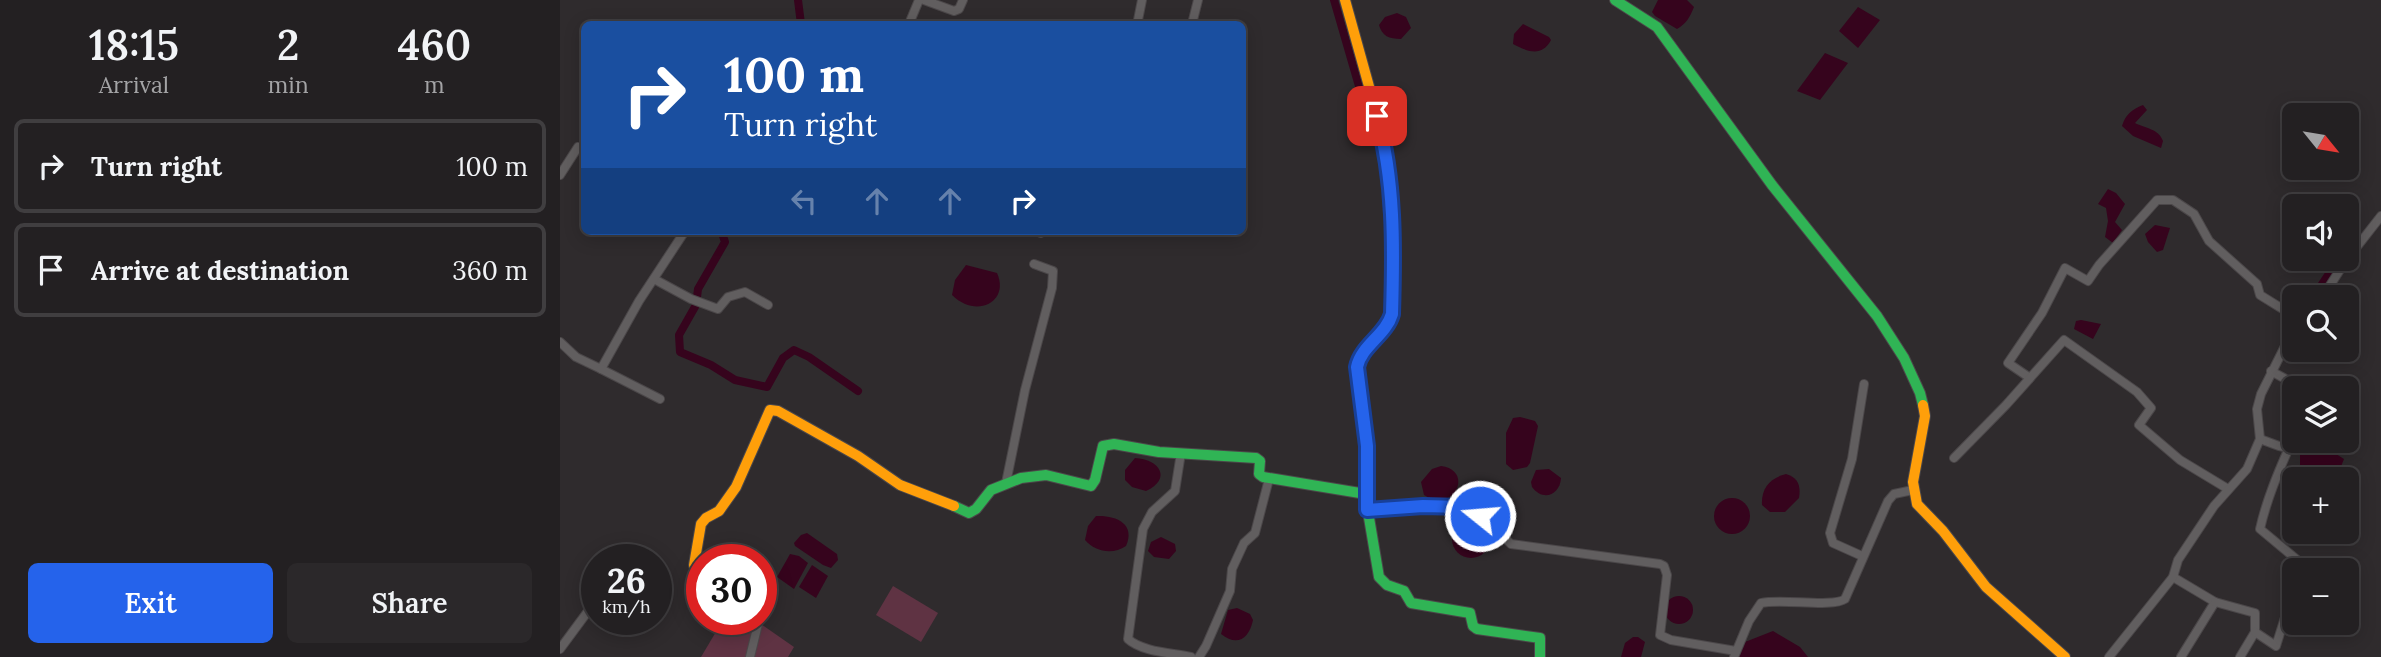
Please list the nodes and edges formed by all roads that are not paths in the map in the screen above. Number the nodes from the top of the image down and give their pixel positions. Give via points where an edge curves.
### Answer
1 (921, 0) edge
2 (963, 0) edge
3 (1142, 0) edge
4 (1198, 0) edge
5 (1345, 0) edge
6 (1621, 1) edge
7 (910, 21) edge
8 (1139, 21) edge
9 (1193, 21) edge
10 (578, 147) dead end
11 (560, 175) edge
12 (2381, 216) edge
13 (682, 235) edge
14 (1034, 264) dead end
15 (654, 279) junction
16 (2330, 285) edge
17 (768, 304) dead end
18 (2282, 309) edge
19 (560, 342) edge
20 (2282, 353) edge
21 (601, 369) junction
22 (2271, 371) junction
23 (2282, 377) edge
24 (2030, 378) junction
25 (1864, 384) dead end
26 (660, 399) dead end
27 (2260, 439) junction
28 (2282, 446) edge
29 (1181, 453) junction
30 (2287, 453) edge
31 (1954, 458) dead end
32 (1269, 479) junction
33 (1006, 483) junction
34 (2228, 489) junction
35 (1909, 491) junction
36 (1366, 494) junction
37 (1367, 510) junction
38 (698, 544) edge
39 (1862, 556) junction
40 (2295, 558) edge
41 (2172, 577) junction
42 (2215, 602) junction
43 (581, 621) edge
44 (2282, 627) edge
45 (2255, 632) junction
46 (755, 635) edge
47 (560, 649) edge
48 (1735, 654) edge
49 (750, 657) edge
50 (1191, 657) edge
51 (1199, 657) edge
52 (1540, 657) edge
53 (2065, 657) edge
54 (2109, 657) edge
55 (2181, 657) edge
56 (2240, 657) edge

1 - 2 street via 954,11
1 - 7 street
3 - 8 street
4 - 9 street
5 - 36 street via 1385,144 1392,206 1392,314 1357,367 1367,446
6 - 35 street via 1657,27 1904,358 1925,416
10 - 11 street
12 - 16 street
13 - 15 street
14 - 33 street via 1053,271 1052,288
15 - 17 street via 718,309 728,297 745,292
15 - 21 street
18 - 24 street via 2260,295 2257,284 2209,241 2194,214 2173,200 2157,200 2088,281 2065,268 2008,363
19 - 21 street
20 - 22 street
21 - 26 street
22 - 23 street
22 - 27 street via 2257,409
24 - 31 street
24 - 34 street via 2064,340 2137,392 2151,408 2139,425 2180,460
25 - 39 street via 1852,459 1830,533 1833,543
27 - 28 street
27 - 34 street via 2247,469
29 - 32 street via 1258,458 1259,474
29 - 33 street via 1105,444 1091,485 1044,474
29 - 50 street via 1175,491 1152,512 1143,529 1128,639
30 - 40 street via 2260,529
32 - 36 street
32 - 51 street via 1255,533 1243,545 1232,569 1230,591
33 - 38 street via 988,492 975,511 966,513 900,485 858,456 770,410 736,487 719,511 701,524
34 - 41 street via 2178,560
35 - 39 street via 1894,494
35 - 53 street via 1986,587
36 - 37 street
37 - 48 street via 1463,507 1511,544 1660,564 1667,575 1660,635
37 - 52 street via 1379,577 1387,585 1404,591 1412,603 1469,613 1477,629 1538,637
39 - 48 street via 1845,599 1835,603 1760,603
41 - 42 street
41 - 54 street
42 - 45 street via 2255,613
42 - 55 street
43 - 47 street
44 - 45 street via 2276,646
45 - 56 street
46 - 49 street

